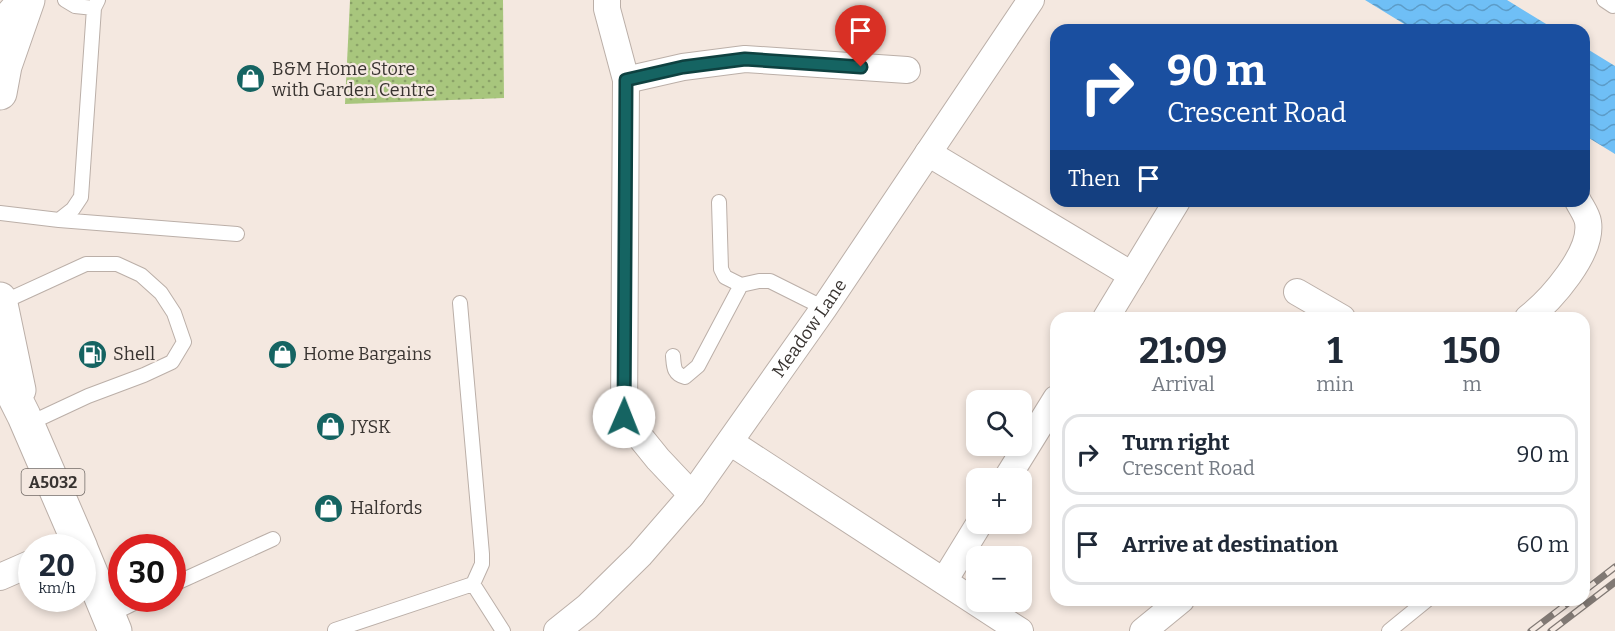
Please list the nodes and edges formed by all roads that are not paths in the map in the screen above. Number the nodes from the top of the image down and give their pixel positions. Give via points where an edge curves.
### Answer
1 (21, 0) edge
2 (28, 0) edge
3 (65, 0) edge
4 (607, 0) edge
5 (1031, 0) edge
6 (1604, 0) edge
7 (1615, 3) edge
8 (96, 4) edge
9 (0, 23) edge
10 (907, 70) dead end
11 (626, 80) junction
12 (0, 93) edge
13 (928, 153) junction
14 (719, 202) dead end
15 (1173, 207) edge
16 (1581, 207) edge
17 (0, 213) edge
18 (59, 220) junction
19 (237, 234) dead end
20 (1132, 276) junction
21 (741, 285) junction
22 (1297, 292) dead end
23 (0, 301) edge
24 (460, 303) dead end
25 (824, 308) junction
26 (1110, 312) edge
27 (1332, 312) edge
28 (1534, 312) edge
29 (673, 356) dead end
30 (0, 368) edge
31 (1050, 409) edge
32 (26, 420) junction
33 (730, 442) junction
34 (1013, 468) edge
35 (692, 495) junction
36 (72, 534) edge
37 (973, 534) edge
38 (273, 539) dead end
39 (18, 569) edge
40 (0, 577) edge
41 (186, 579) edge
42 (944, 581) junction
43 (473, 584) junction
44 (96, 587) edge
45 (1174, 606) edge
46 (1419, 606) edge
47 (127, 612) edge
48 (113, 623) edge
49 (334, 630) edge
50 (503, 631) edge
51 (557, 631) edge
52 (1020, 631) edge
53 (1143, 631) edge
54 (1389, 631) edge

1 - 9 street
2 - 12 main road
3 - 8 lane via 75,6
4 - 11 street
5 - 13 street, Meadow Lane
6 - 7 lane via 1613,6
8 - 18 lane via 81,197
10 - 11 street via 745,59
11 - 35 street via 624,417
13 - 20 street
13 - 25 street, Meadow Lane
14 - 21 lane via 721,269 724,277
15 - 20 street
16 - 28 street via 1588,222 1581,252 1554,293
17 - 18 lane
18 - 19 lane
20 - 26 street
21 - 25 lane via 770,281
21 - 29 lane via 698,366 685,376 678,375
22 - 27 street
23 - 32 main road, A5032
23 - 32 lane via 86,264 117,264 141,275 160,293 174,314 184,342 172,362
24 - 43 lane via 482,554
25 - 33 street, Meadow Lane
30 - 32 main road, A5032
31 - 34 street
32 - 36 main road, A5032
33 - 35 street, Meadow Lane
33 - 42 street
35 - 51 street, Meadow Lane via 640,555
37 - 42 street
38 - 41 lane
39 - 40 street
42 - 52 street
43 - 49 lane
43 - 50 lane
44 - 48 main road, A5032
45 - 53 street
46 - 54 lane
47 - 48 lane

